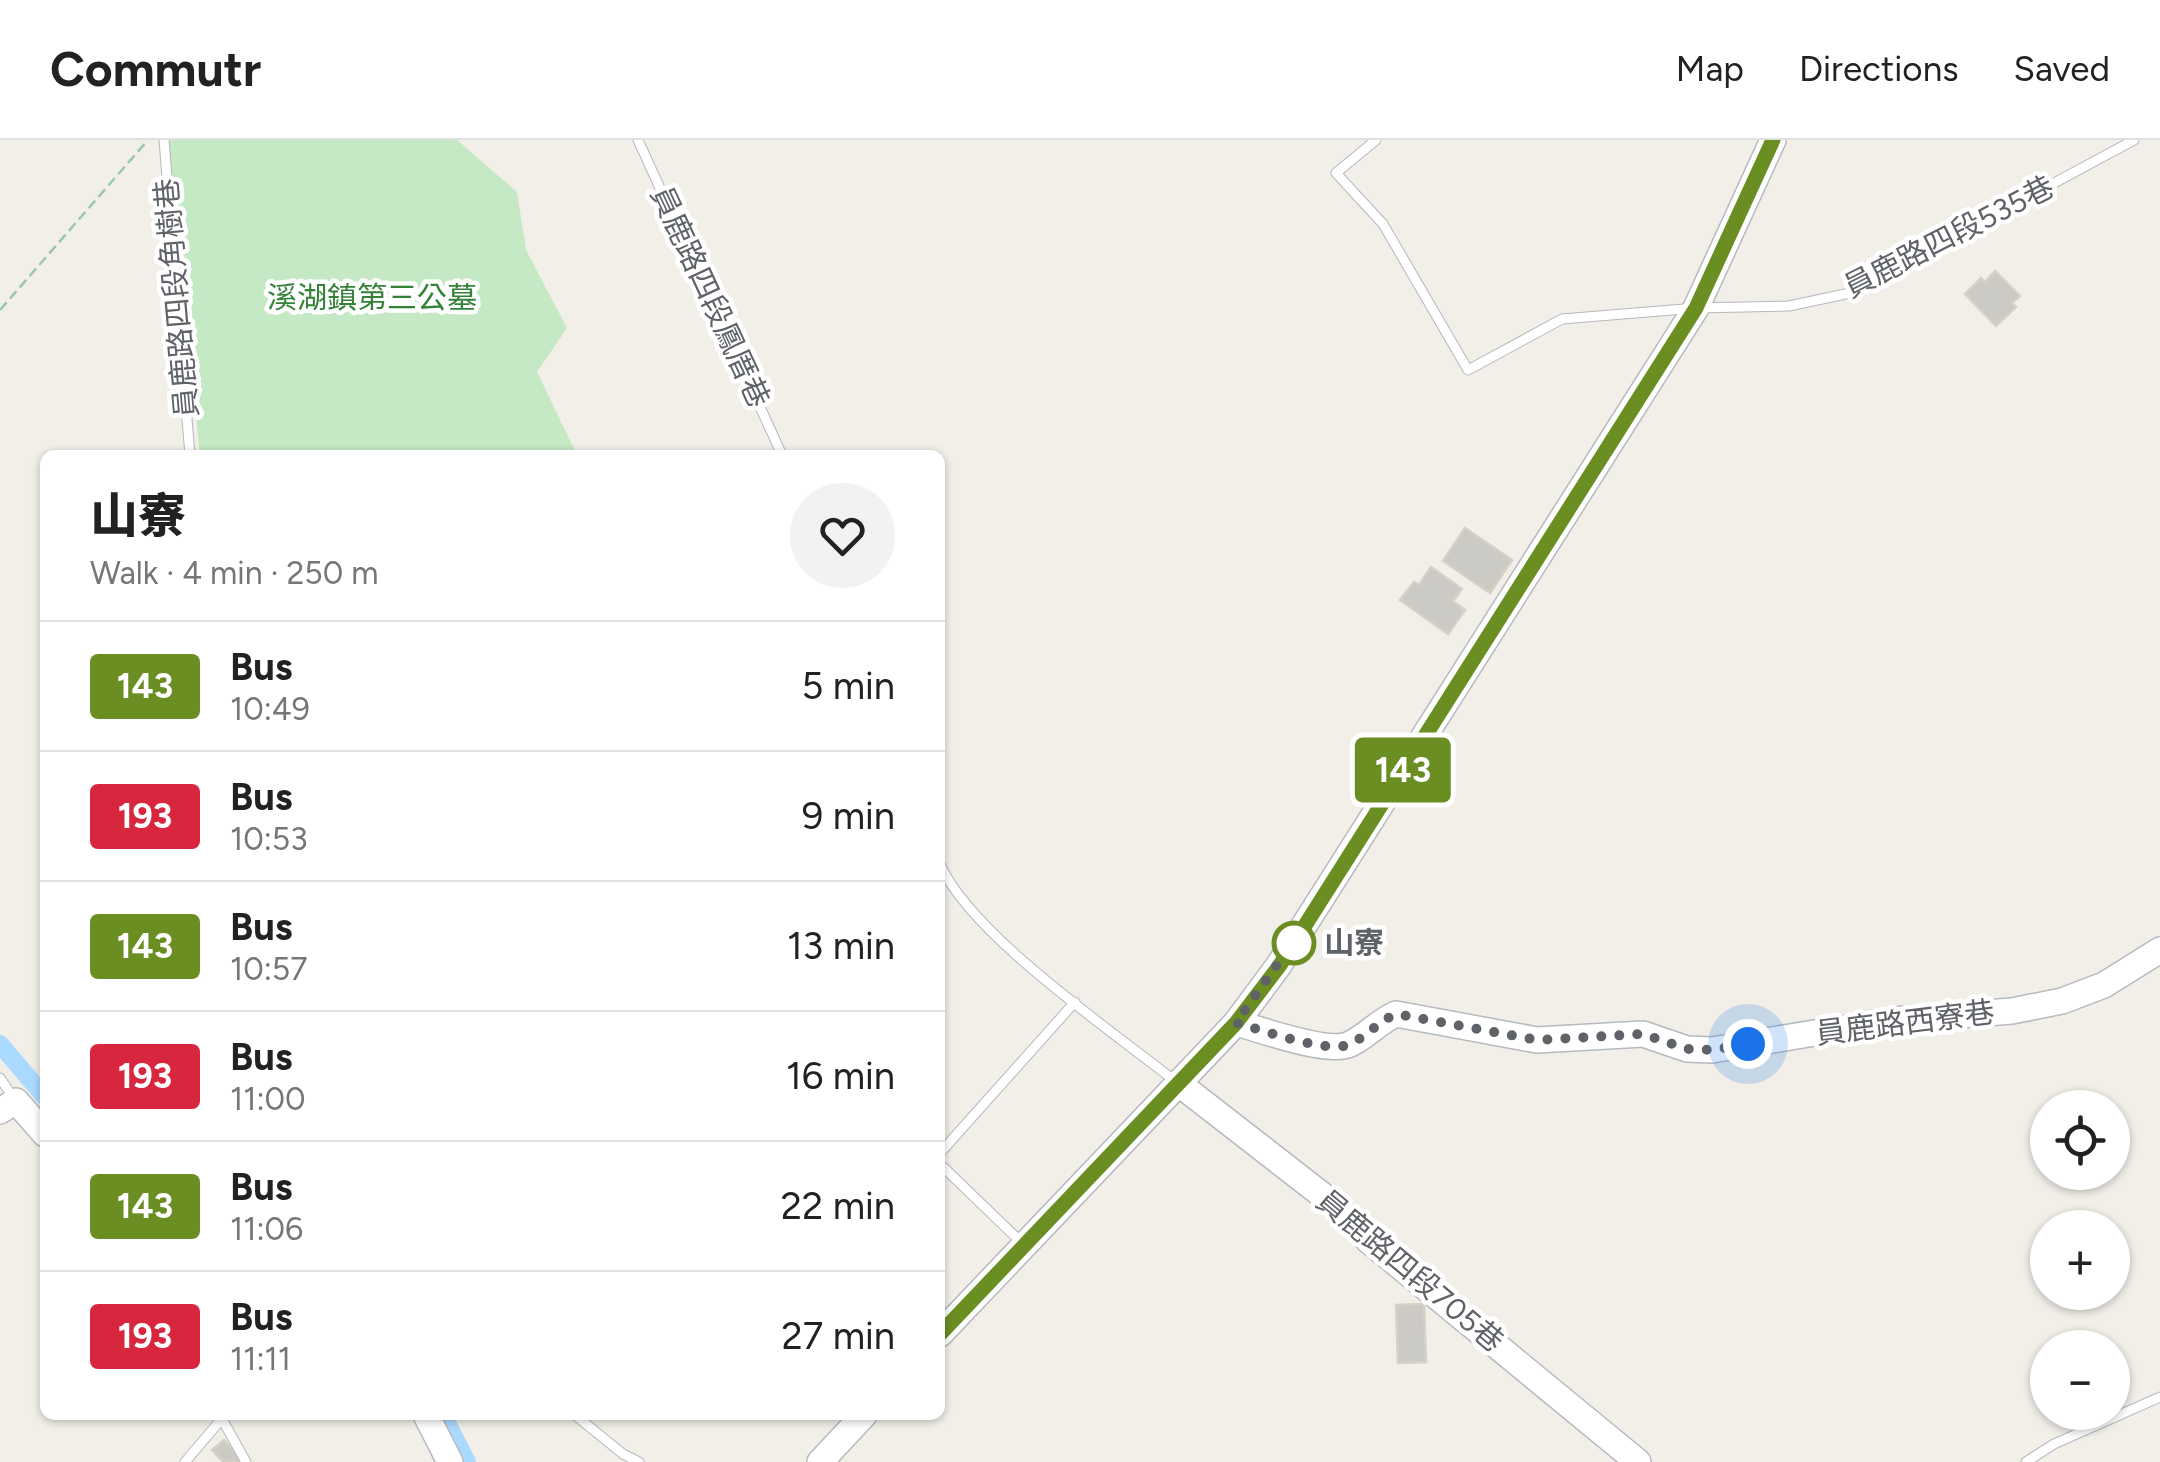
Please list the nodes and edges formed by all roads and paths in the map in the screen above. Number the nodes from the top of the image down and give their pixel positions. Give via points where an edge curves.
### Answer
1 (148, 140) edge
2 (164, 140) edge
3 (638, 140) edge
4 (1376, 140) edge
5 (1773, 140) edge
6 (2134, 140) edge
7 (1696, 308) junction
8 (0, 310) edge
9 (190, 450) edge
10 (780, 450) edge
11 (945, 876) edge
12 (2160, 950) edge
13 (1076, 1002) junction
14 (1236, 1023) junction
15 (0, 1078) edge
16 (1178, 1084) junction
17 (8, 1106) edge
18 (40, 1130) edge
19 (945, 1148) edge
20 (945, 1169) edge
21 (1024, 1245) junction
22 (945, 1329) edge
23 (2160, 1398) edge
24 (221, 1420) edge
25 (225, 1420) edge
26 (429, 1420) edge
27 (582, 1420) edge
28 (859, 1420) edge
29 (185, 1462) edge
30 (246, 1462) edge
31 (450, 1462) edge
32 (640, 1462) edge
33 (820, 1462) edge
34 (1638, 1462) edge
35 (2026, 1462) edge

1 - 8 path
2 - 9 lane, 員鹿路四段角樹巷
3 - 10 lane, 員鹿路四段鳳厝巷
4 - 7 lane, 員鹿路四段535巷 via 1336,173 1383,224 1468,370 1562,319
5 - 7 street
6 - 7 lane, 員鹿路四段535巷 via 1850,293 1788,306
7 - 14 street via 1280,965
11 - 13 lane via 990,931
12 - 14 street, 員鹿路西寮巷 via 2104,985 2062,1001 1712,1050 1643,1034 1537,1040 1396,1014 1348,1046 1330,1048
13 - 16 lane
13 - 19 lane
14 - 16 street
15 - 17 lane
16 - 21 street
16 - 34 street, 員鹿路四段705巷 via 1335,1205 1368,1240
17 - 18 street
20 - 21 lane
21 - 22 street
23 - 35 lane
24 - 29 lane
25 - 30 lane
26 - 31 street
27 - 32 lane
28 - 33 street

